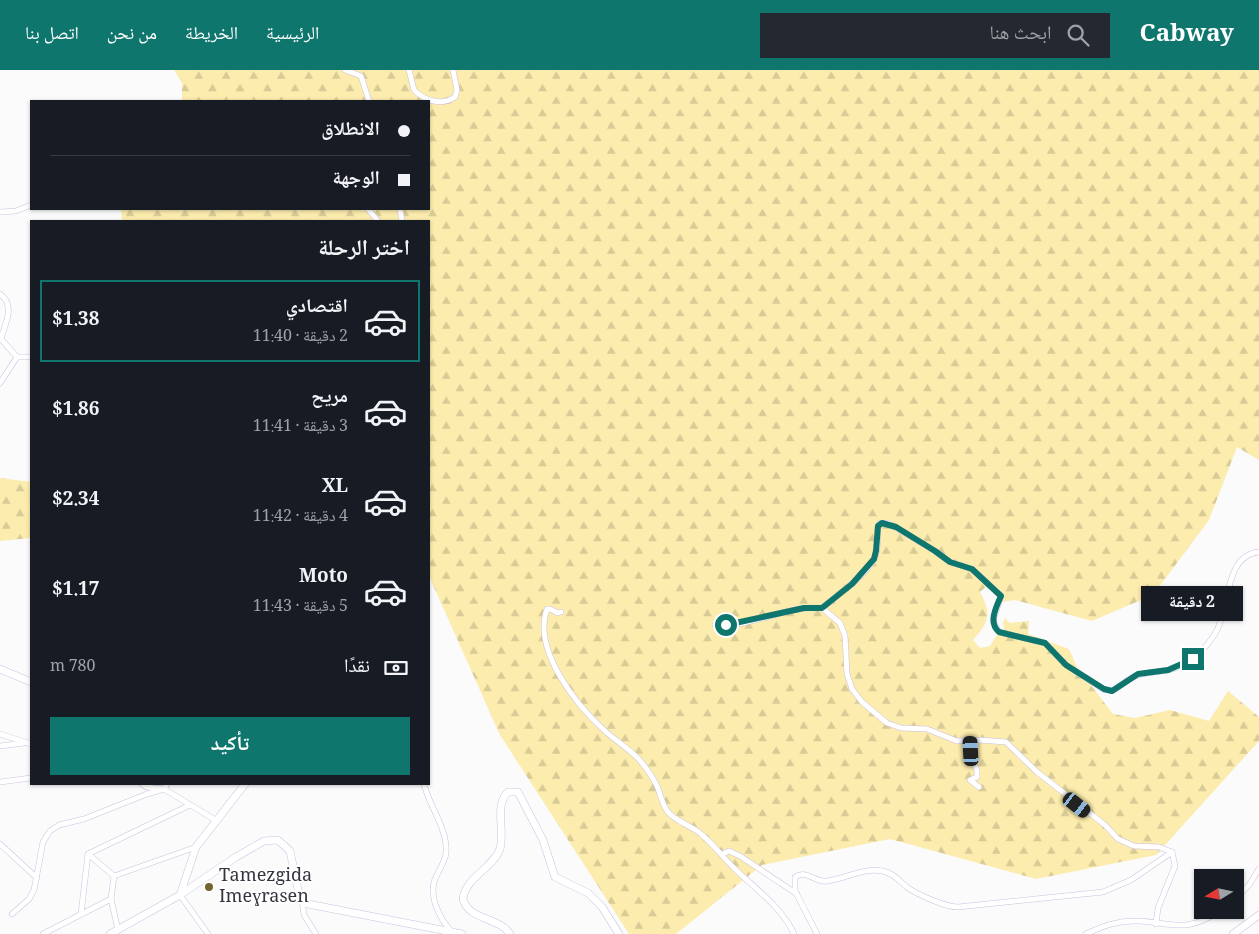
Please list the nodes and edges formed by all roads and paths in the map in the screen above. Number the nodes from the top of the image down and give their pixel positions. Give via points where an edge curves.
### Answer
1 (345, 70) edge
2 (409, 70) edge
3 (453, 70) edge
4 (369, 100) edge
5 (30, 205) edge
6 (369, 210) edge
7 (0, 212) edge
8 (377, 220) edge
9 (0, 294) edge
10 (17, 357) junction
11 (30, 357) edge
12 (0, 383) edge
13 (1259, 552) edge
14 (822, 608) junction
15 (561, 612) dead end
16 (715, 625) dead end
17 (0, 669) edge
18 (30, 682) edge
19 (0, 734) edge
20 (971, 740) junction
21 (29, 743) edge
22 (0, 746) edge
23 (30, 778) edge
24 (0, 782) edge
25 (143, 785) edge
26 (166, 785) edge
27 (245, 785) edge
28 (424, 785) edge
29 (980, 787) dead end
30 (164, 789) junction
31 (190, 805) junction
32 (217, 821) junction
33 (0, 844) edge
34 (196, 847) junction
35 (1172, 852) junction
36 (88, 854) junction
37 (722, 854) junction
38 (1259, 869) edge
39 (114, 876) junction
40 (37, 878) junction
41 (1244, 890) edge
42 (180, 895) junction
43 (797, 895) junction
44 (111, 899) junction
45 (302, 900) junction
46 (12, 914) dead end
47 (81, 914) junction
48 (1259, 915) edge
49 (1208, 919) edge
50 (1156, 924) junction
51 (118, 930) junction
52 (434, 931) edge
53 (451, 931) junction
54 (43, 934) edge
55 (110, 934) edge
56 (208, 934) edge
57 (316, 934) edge
58 (462, 934) edge
59 (510, 934) edge
60 (619, 934) edge
61 (794, 934) edge
62 (818, 934) edge
63 (1086, 934) edge
64 (1233, 934) edge

1 - 4 street via 361,76
2 - 3 street via 414,90 436,102 455,98 457,90
5 - 7 street
6 - 8 street
9 - 10 street via 6,298 10,309 1,339
10 - 11 street
10 - 12 street
13 - 14 street via 1245,556 1236,567 1216,633 1193,659 1168,670 1138,674 1112,691 1066,665 1045,643 999,632 993,621 1001,596 993,586 972,569 950,562 888,523 878,526 876,551 871,564
14 - 16 street via 804,608 732,625
14 - 20 street via 840,623 846,636 848,679 862,702 896,727 922,727 953,741
15 - 37 street via 548,609 544,620 548,646 563,682 598,724 641,762 670,814 699,832
17 - 18 main road
19 - 21 street
20 - 29 street via 977,778 970,780
20 - 35 street via 1008,743 1037,772 1105,825 1118,839 1134,846 1159,847
21 - 22 street
23 - 24 street
25 - 30 street
26 - 30 street
27 - 32 main road
28 - 53 street via 428,802 443,834 446,854 434,883 434,895 442,921
30 - 31 street
30 - 40 street via 53,828 43,842
31 - 32 street
31 - 36 street
32 - 34 main road
33 - 40 street
34 - 39 street
34 - 42 main road
35 - 43 street via 1131,880 1098,893 954,907 911,890 891,873 870,870 826,882 800,875 794,881
35 - 50 street via 1175,866 1158,908
36 - 39 street
36 - 47 street
37 - 43 street via 729,851 740,856
37 - 61 street via 779,912
38 - 41 street
39 - 44 street
40 - 46 street via 29,899
42 - 45 main road via 254,846 278,840 290,851
42 - 51 main road
42 - 56 street
43 - 62 street
44 - 47 street
44 - 51 street
45 - 52 main road via 318,908
45 - 57 street via 304,916
47 - 54 street
48 - 64 main road
49 - 50 street via 1187,928
50 - 63 street via 1117,922
51 - 55 main road
52 - 53 main road
53 - 58 main road
59 - 60 main road via 468,909 463,899 467,889 500,850 502,799 513,791 524,800 546,847 555,877 588,893 602,907

